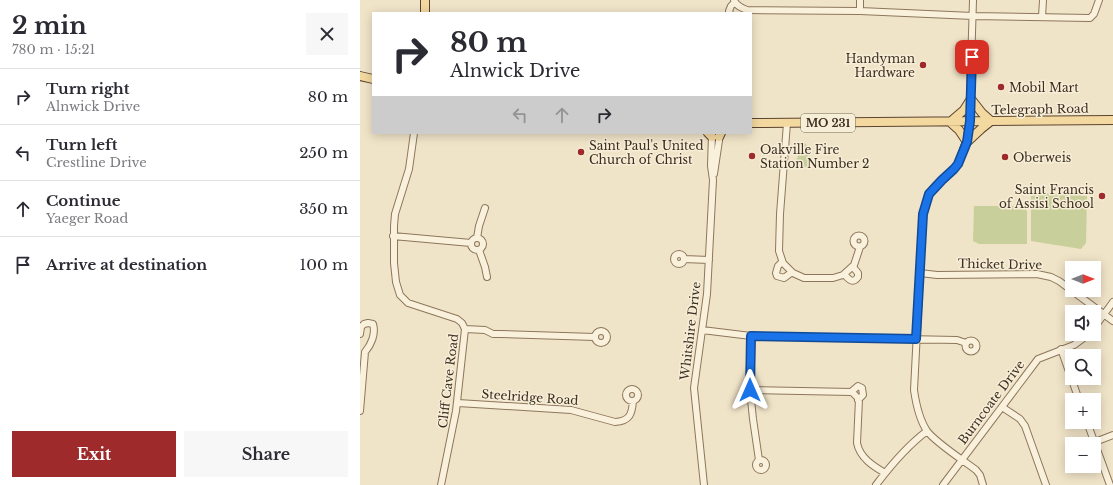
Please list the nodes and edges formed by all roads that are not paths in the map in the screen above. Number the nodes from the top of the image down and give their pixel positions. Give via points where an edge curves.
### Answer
1 (425, 0) edge
2 (860, 0) edge
3 (973, 0) edge
4 (1043, 0) edge
5 (1099, 0) edge
6 (739, 6) edge
7 (860, 11) junction
8 (425, 12) edge
9 (730, 12) edge
10 (973, 16) junction
11 (1042, 17) junction
12 (360, 76) edge
13 (372, 79) edge
14 (971, 99) junction
15 (1113, 120) edge
16 (970, 121) junction
17 (991, 121) junction
18 (950, 122) junction
19 (787, 123) junction
20 (752, 124) edge
21 (414, 134) edge
22 (715, 134) edge
23 (967, 142) junction
24 (485, 208) dead end
25 (393, 236) junction
26 (477, 238) junction
27 (471, 244) junction
28 (860, 247) dead end
29 (479, 250) junction
30 (684, 259) dead end
31 (709, 260) junction
32 (782, 262) junction
33 (853, 267) junction
34 (792, 272) junction
35 (844, 274) junction
36 (920, 274) junction
37 (487, 277) dead end
38 (1113, 302) edge
39 (1104, 314) junction
40 (1101, 318) edge
41 (1113, 321) edge
42 (466, 329) junction
43 (702, 330) junction
44 (360, 334) edge
45 (751, 336) junction
46 (595, 337) dead end
47 (916, 339) junction
48 (1080, 341) edge
49 (966, 343) dead end
50 (1061, 349) junction
51 (362, 350) edge
52 (750, 390) junction
53 (851, 392) junction
54 (1077, 393) edge
55 (858, 400) junction
56 (634, 401) dead end
57 (458, 403) junction
58 (1002, 407) junction
59 (360, 412) edge
60 (927, 431) junction
61 (1113, 435) edge
62 (1101, 440) edge
63 (962, 459) junction
64 (1101, 459) edge
65 (759, 460) dead end
66 (885, 473) junction
67 (441, 485) edge
68 (704, 485) edge
69 (876, 485) edge
70 (943, 485) edge
71 (983, 485) edge
72 (1046, 485) edge
73 (1110, 485) edge

1 - 8 main road
2 - 7 street
3 - 10 street
4 - 11 street
5 - 11 street via 1090,18
6 - 7 street via 747,10
6 - 9 street via 731,6
7 - 10 street
10 - 11 street
10 - 14 street
12 - 13 main road
14 - 16 street
14 - 17 main road
14 - 18 main road via 964,110
15 - 17 main road, Telegraph Road / MO 231
16 - 17 main road, Telegraph Road / MO 231
16 - 18 main road, Telegraph Road / MO 231
16 - 23 street
17 - 23 main road
18 - 19 main road, Telegraph Road / MO 231
18 - 23 main road
19 - 20 main road, Telegraph Road / MO 231
19 - 32 street via 780,214 779,251
21 - 25 street, Cliff Cave Road via 408,169 395,214
22 - 31 street, Whitshire Drive via 711,166 713,180
23 - 36 street via 958,164 936,185 925,205
24 - 26 street
25 - 27 street
25 - 42 street, Cliff Cave Road via 396,282 400,295 408,303 457,318
26 - 27 street via 473,239
26 - 29 street via 483,242
27 - 29 street via 472,248
28 - 33 street
29 - 37 street
30 - 31 street
31 - 43 street, Whitshire Drive
32 - 34 street
32 - 34 street via 778,266 777,276 784,278
33 - 35 street
33 - 35 street via 858,273 856,280 849,280
34 - 35 street via 804,278 833,278
36 - 39 street, Thicket Drive via 1037,274 1051,277
36 - 47 street
38 - 39 street
39 - 40 street
39 - 41 street, Thicket Drive
42 - 46 street via 485,330 493,334
42 - 57 street, Cliff Cave Road
43 - 45 street
43 - 68 street, Whitshire Drive via 694,388
44 - 51 street via 364,324 373,324 371,345
45 - 47 street
45 - 52 street
47 - 49 street via 957,340
47 - 60 street via 914,390 919,415
48 - 50 street, Burncoate Drive
50 - 54 street
50 - 58 street, Burncoate Drive via 1038,359
51 - 59 street
52 - 53 street
52 - 65 street
53 - 55 street
53 - 55 street via 858,386 862,388 863,395
55 - 66 street via 858,450 872,465
56 - 57 street, Steelridge Road via 628,418 615,422 571,410
57 - 67 street, Cliff Cave Road
58 - 63 street, Burncoate Drive
58 - 72 street via 1020,419 1025,426
60 - 63 street
60 - 66 street via 910,445
61 - 62 street
63 - 70 street, Burncoate Drive
63 - 71 street via 976,470
64 - 73 street
66 - 69 street

